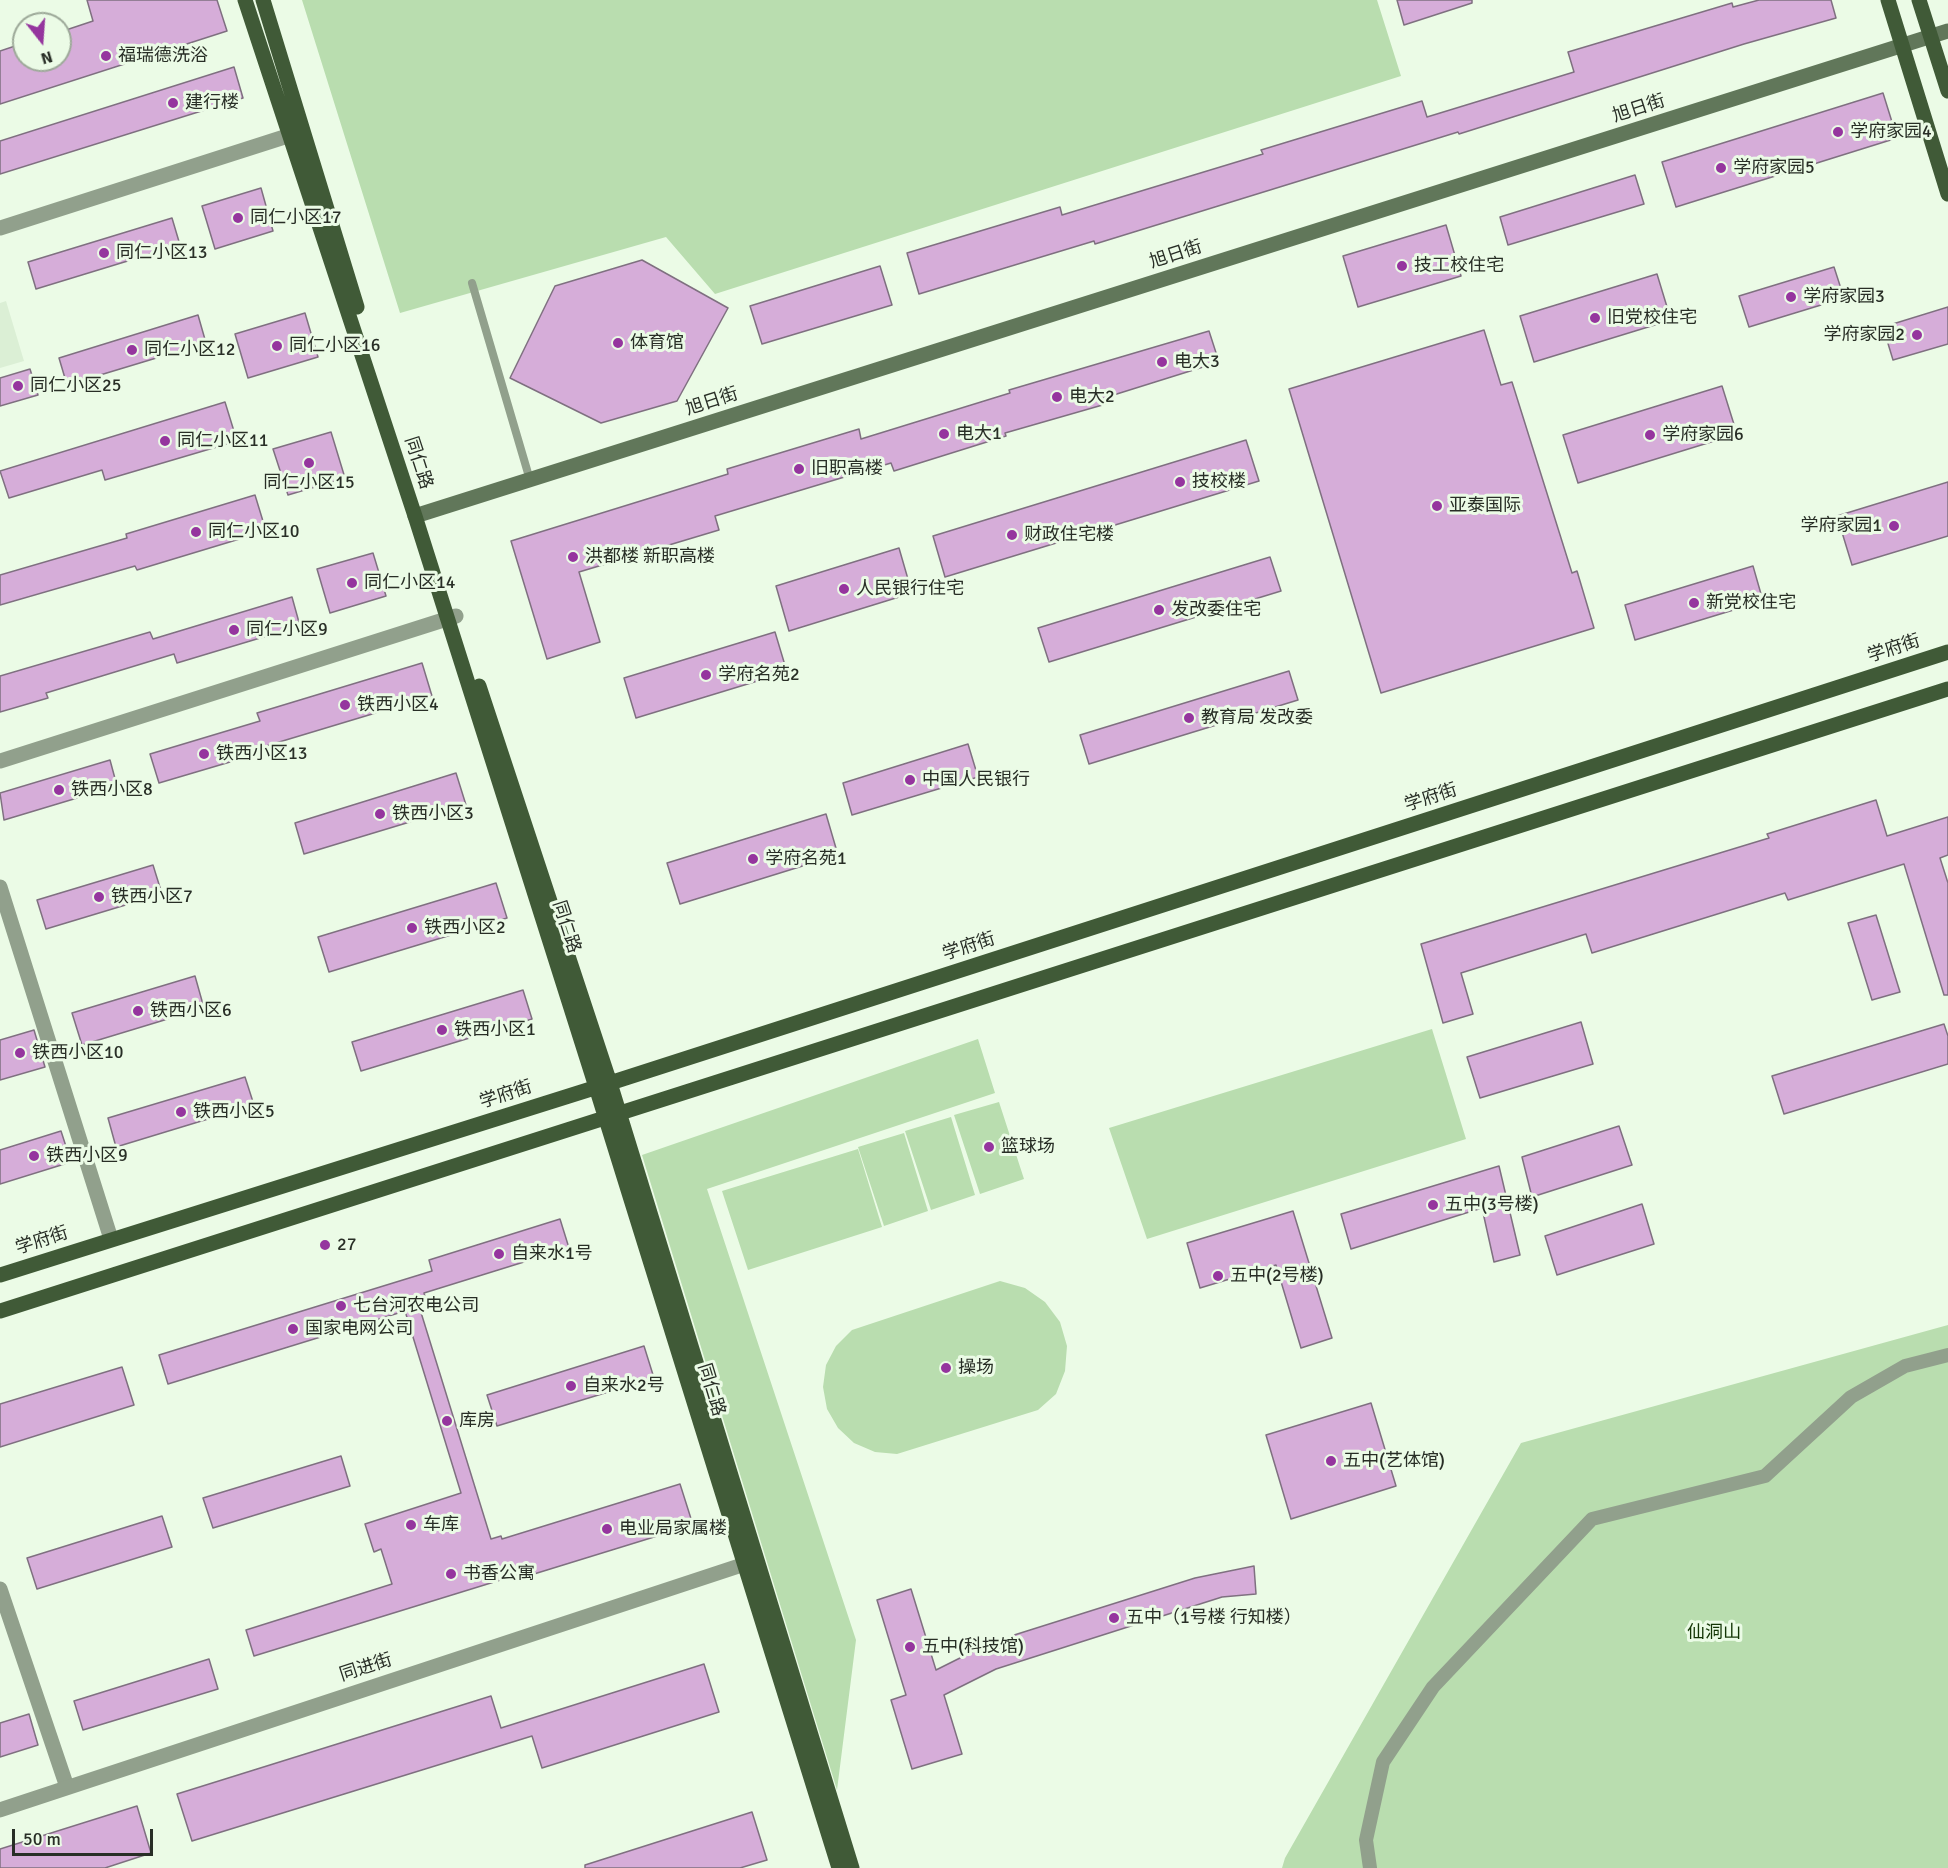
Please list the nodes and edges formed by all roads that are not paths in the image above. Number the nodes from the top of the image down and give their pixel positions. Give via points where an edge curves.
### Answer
1 (245, 0) edge
2 (263, 0) edge
3 (1888, 0) edge
4 (1919, 0) edge
5 (1948, 31) edge
6 (1931, 36) junction
7 (1903, 46) junction
8 (1948, 91) edge
9 (297, 133) junction
10 (1948, 194) edge
11 (0, 228) edge
12 (472, 283) dead end
13 (530, 480) junction
14 (419, 514) junction
15 (451, 617) junction
16 (1948, 652) edge
17 (1948, 689) edge
18 (0, 761) edge
19 (0, 887) edge
20 (603, 1085) junction
21 (613, 1115) junction
22 (111, 1239) junction
23 (0, 1275) edge
24 (0, 1311) edge
25 (1948, 1355) edge
26 (745, 1564) junction
27 (0, 1589) edge
28 (68, 1787) junction
29 (0, 1809) edge
30 (839, 1868) edge
31 (852, 1868) edge
32 (1371, 1868) edge

1 - 9 main road, 同仁路
2 - 9 main road, 同仁路
3 - 7 main road
4 - 6 main road
5 - 6 main road, 旭日街
6 - 7 main road, 旭日街
6 - 8 main road
7 - 10 main road
7 - 13 main road, 旭日街
9 - 11 street
9 - 14 main road, 同仁路
12 - 13 lane
13 - 14 main road, 旭日街
14 - 15 main road, 同仁路
15 - 18 street
15 - 20 main road, 同仁路
16 - 20 main road, 学府街
17 - 21 main road
19 - 22 street
20 - 21 main road, 同仁路
20 - 22 main road, 学府街
21 - 24 main road
21 - 26 main road, 同仁路
21 - 31 main road, 同仁路
22 - 23 main road, 学府街
25 - 32 street via 1905,1366 1851,1396 1765,1476 1592,1519 1433,1687 1383,1762 1366,1840
26 - 28 street, 同进街
26 - 30 main road, 同仁路
27 - 28 street
28 - 29 street, 同进街

